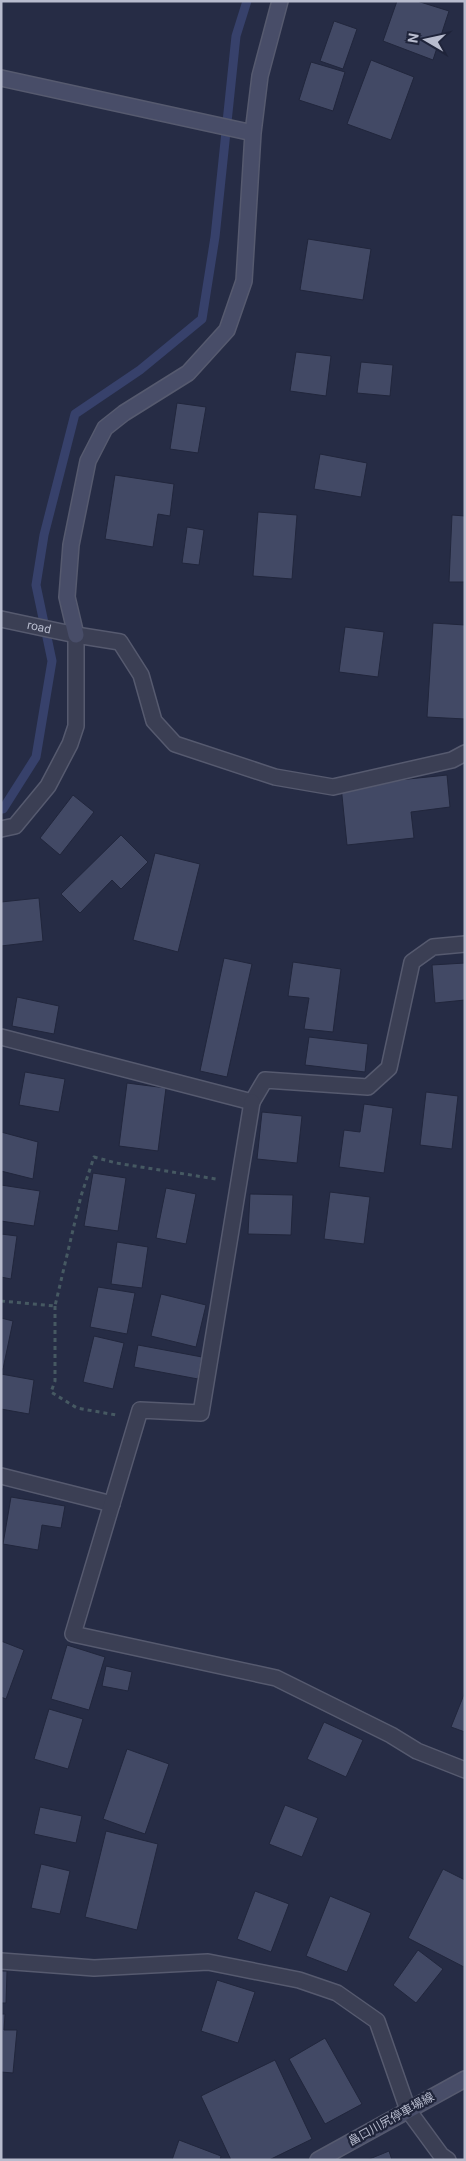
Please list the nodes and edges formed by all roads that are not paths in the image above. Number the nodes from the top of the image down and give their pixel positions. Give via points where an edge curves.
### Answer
1 (280, 1) edge
2 (1, 78) edge
3 (253, 133) junction
4 (1, 618) edge
5 (76, 635) junction
6 (465, 753) edge
7 (1, 829) edge
8 (465, 944) edge
9 (1, 1037) edge
10 (252, 1102) junction
11 (1, 1476) edge
12 (112, 1504) junction
13 (465, 1770) edge
14 (1, 1961) edge
15 (465, 2079) edge
16 (408, 2110) junction
17 (318, 2160) edge
18 (448, 2160) edge

1 - 3 street via 260,76
2 - 3 street
3 - 5 street via 244,281 227,330 188,373 105,428 88,461 71,545 67,597
4 - 5 street, road
5 - 6 street, road via 120,642 141,675 154,721 175,744 275,777 333,787 452,760
5 - 7 street via 76,726 70,744 48,786 15,826
8 - 10 street via 433,947 412,962 389,1068 368,1086 265,1080
9 - 10 street
10 - 12 street via 201,1413 140,1410
11 - 12 street
12 - 13 street via 73,1634 276,1678 417,1751
14 - 16 street via 94,1968 208,1962 298,1980 337,1993 377,2021
15 - 16 street, 畠口川尻停車場線
16 - 17 street, 畠口川尻停車場線
16 - 18 street

